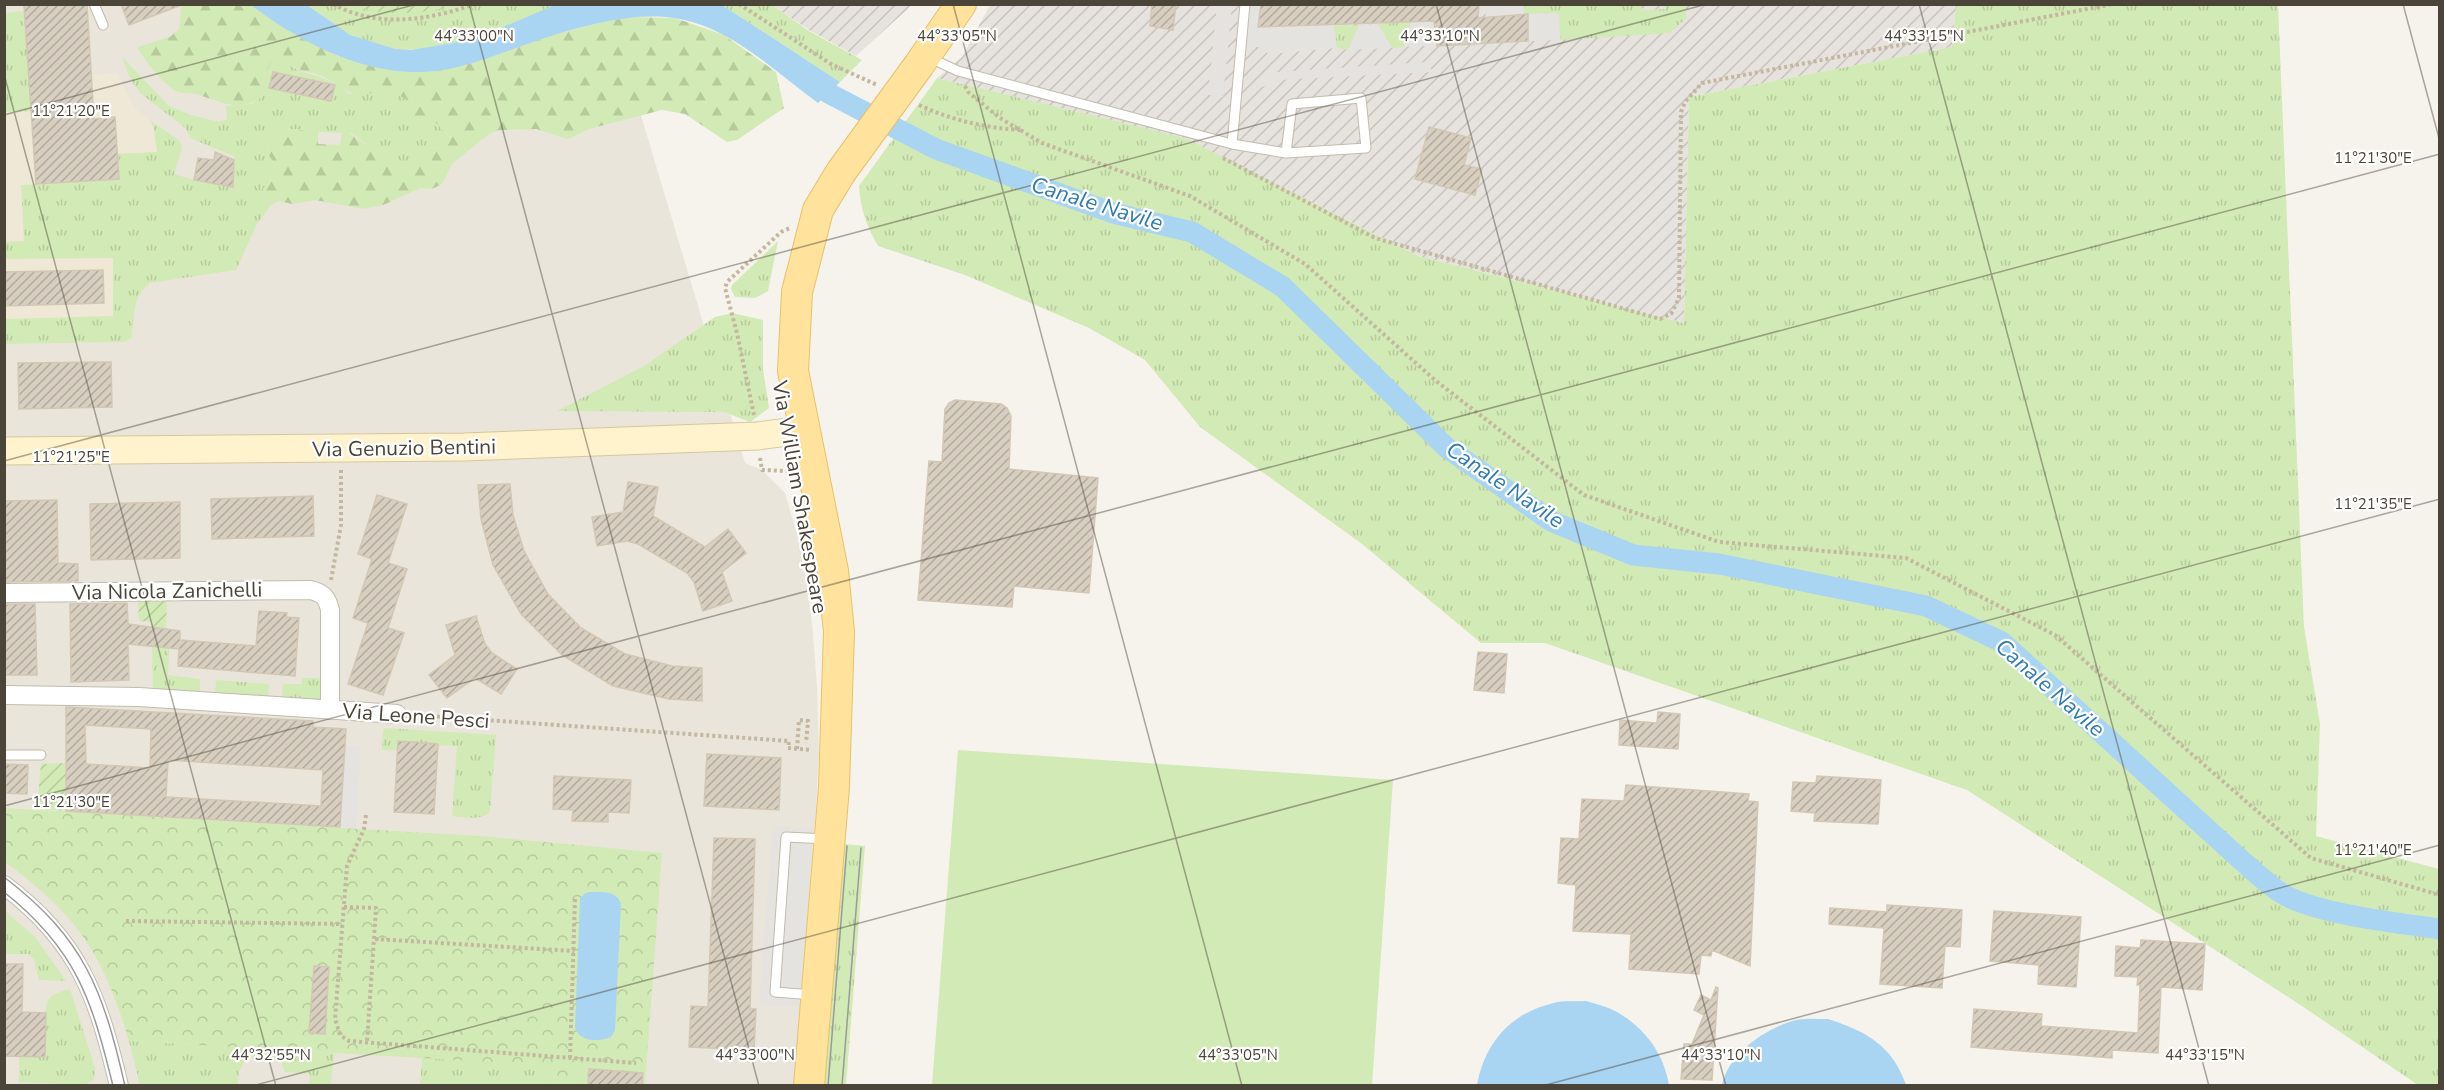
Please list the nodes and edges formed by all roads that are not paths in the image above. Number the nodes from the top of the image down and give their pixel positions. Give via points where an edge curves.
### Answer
1 (94, 4) edge
2 (961, 4) edge
3 (1245, 4) edge
4 (103, 25) dead end
5 (923, 61) junction
6 (1232, 144) junction
7 (1286, 153) junction
8 (841, 172) junction
9 (782, 434) junction
10 (4, 452) edge
11 (4, 593) edge
12 (4, 695) edge
13 (330, 710) junction
14 (397, 714) road end
15 (4, 755) edge
16 (41, 755) dead end
17 (830, 840) junction
18 (4, 885) edge
19 (816, 995) junction
20 (119, 1086) edge
21 (809, 1086) edge

1 - 4 lane
2 - 5 main road
3 - 6 lane
5 - 6 lane
5 - 8 main road, Via William Shakespeare, bridge
6 - 7 lane
7 - 7 lane via 1366,148 1361,98 1292,104
8 - 9 main road, Via William Shakespeare via 818,210 797,292 793,371
8 - 9 main road, Via William Shakespeare via 801,223 788,252 779,293 776,336
9 - 10 street, Via Genuzio Bentini via 431,447
9 - 17 main road, Via William Shakespeare via 822,511 833,572 839,632
11 - 13 street, Via Nicola Zanichelli via 320,592 330,610
12 - 13 street, Via Leone Pesci via 139,697
13 - 14 street, Via Leone Pesci
15 - 16 lane
17 - 19 main road, Via William Shakespeare
17 - 19 lane via 786,837 775,992
18 - 20 street via 41,915 74,957 103,1021
19 - 21 main road, Via William Shakespeare

